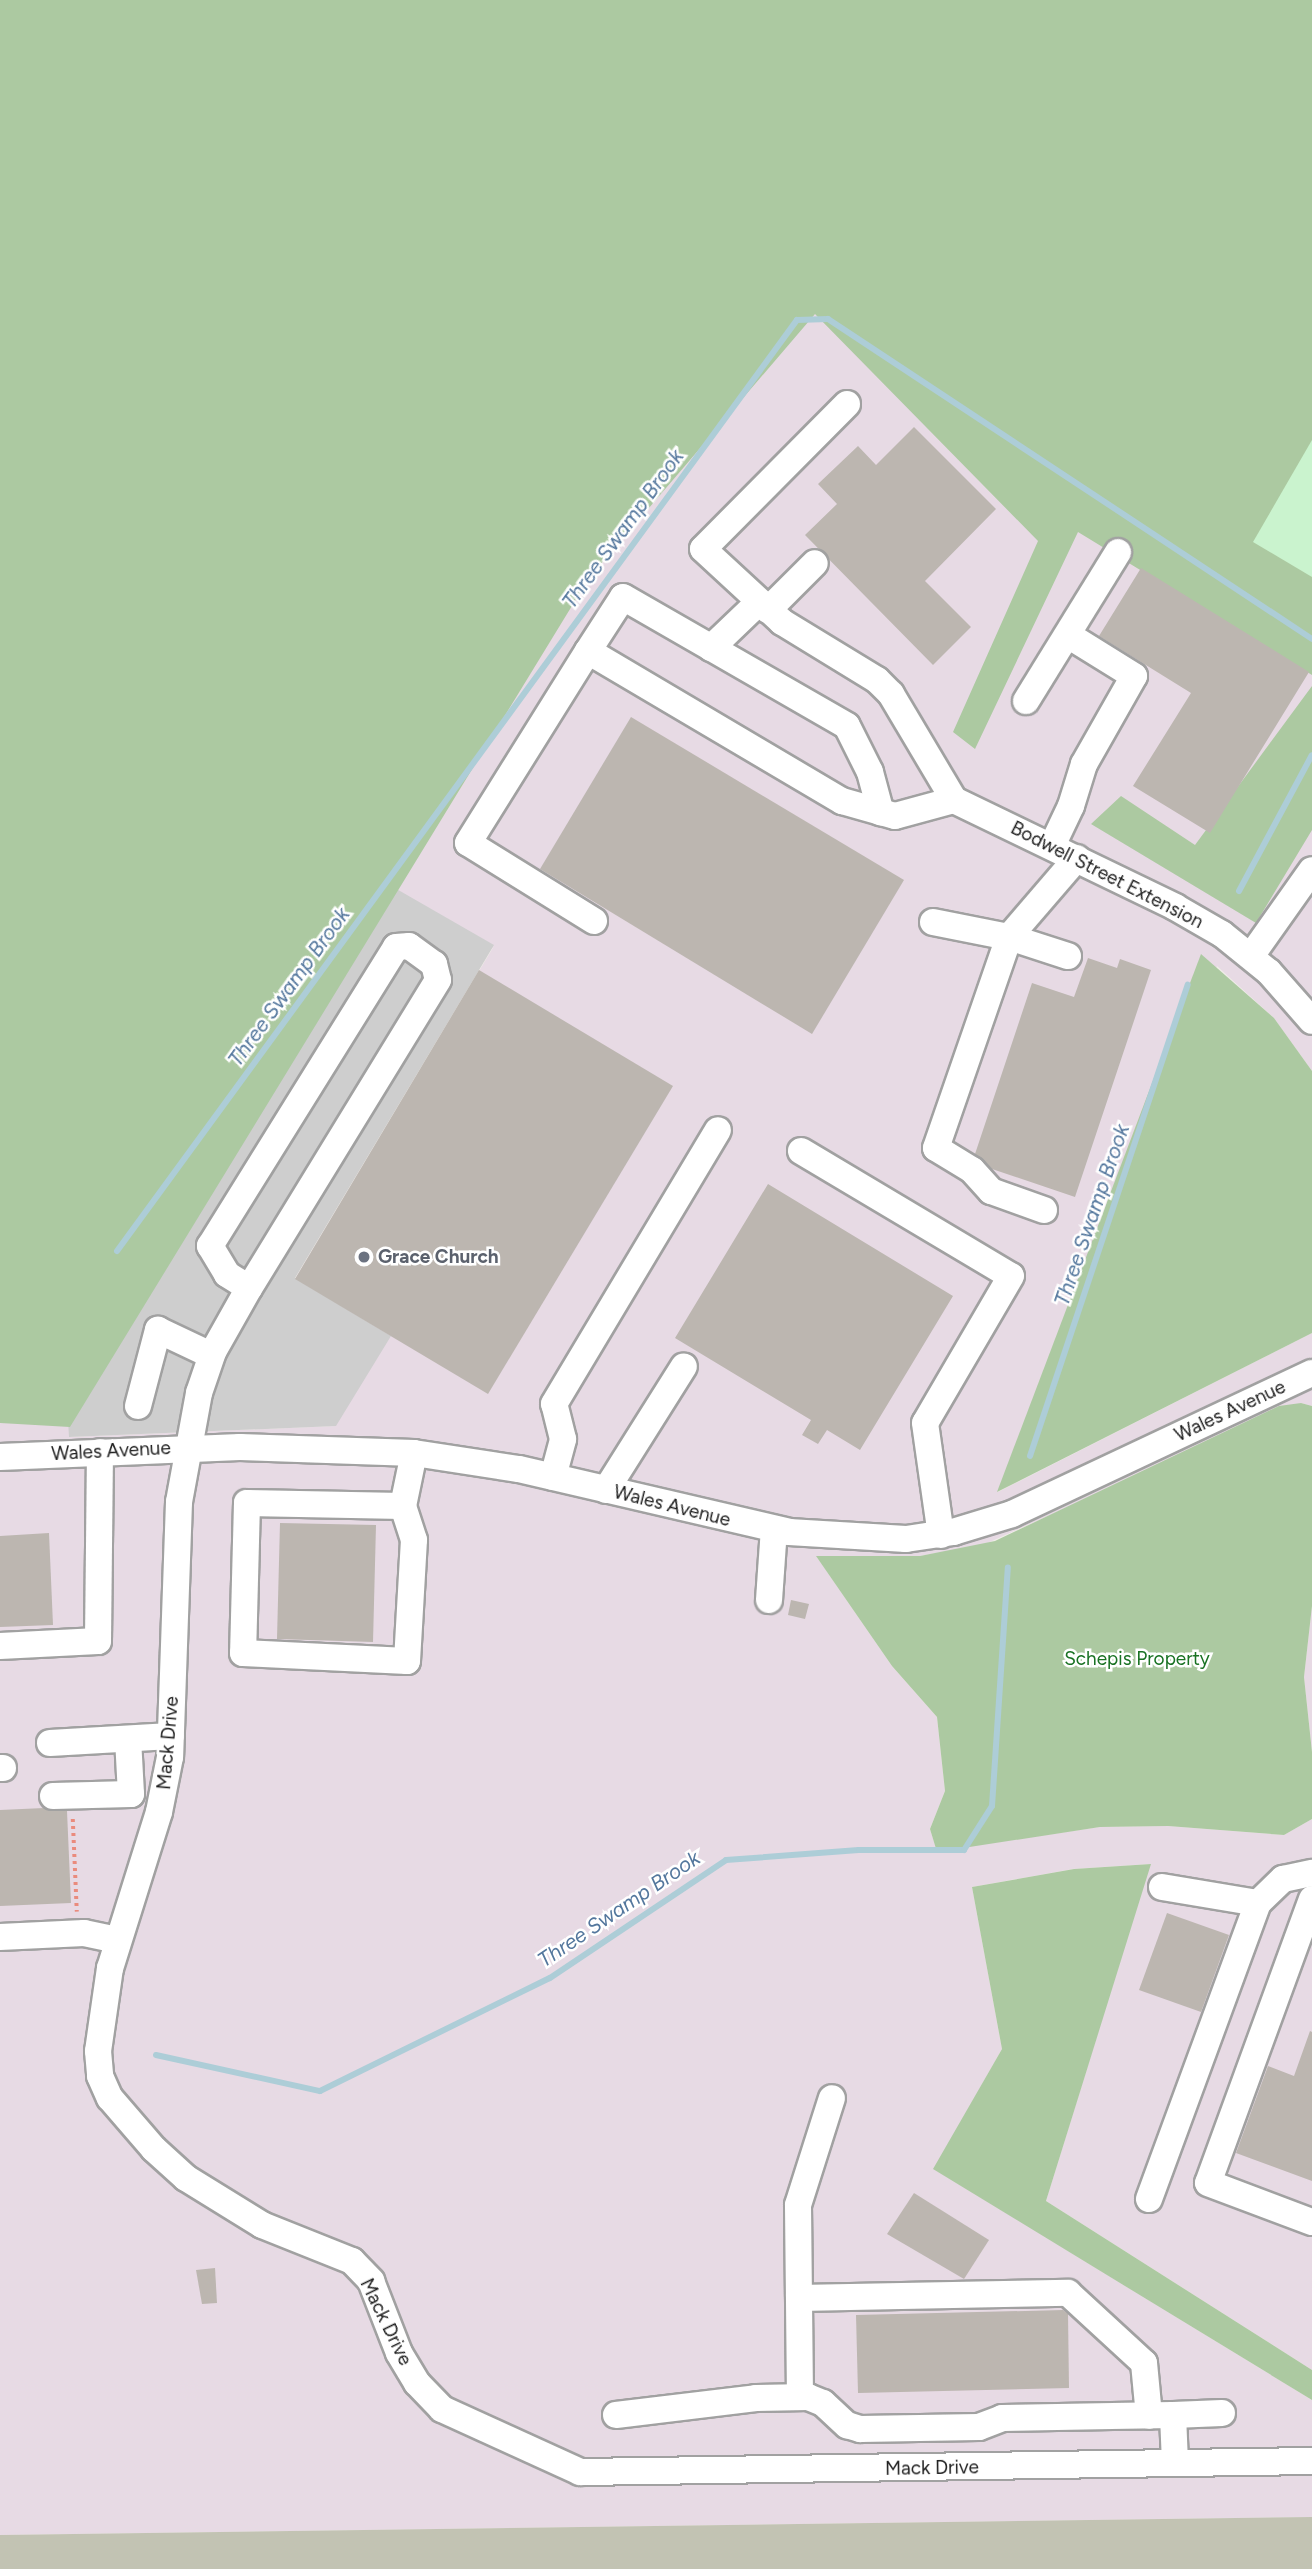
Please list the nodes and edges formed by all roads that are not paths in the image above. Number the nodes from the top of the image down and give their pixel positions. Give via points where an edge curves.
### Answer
1 (847, 404) dead end
2 (1118, 552) dead end
3 (815, 563) dead end
4 (763, 606) junction
5 (1068, 635) junction
6 (711, 648) junction
7 (589, 651) junction
8 (1026, 701) dead end
9 (954, 800) junction
10 (881, 813) junction
11 (1052, 846) junction
12 (1077, 858) junction
13 (1312, 870) edge
14 (594, 921) dead end
15 (933, 922) dead end
16 (1010, 937) junction
17 (1068, 956) dead end
18 (1251, 956) junction
19 (1312, 1021) edge
20 (719, 1130) dead end
21 (801, 1151) dead end
22 (1044, 1210) dead end
23 (250, 1289) junction
24 (211, 1355) junction
25 (684, 1366) dead end
26 (1312, 1373) edge
27 (138, 1406) dead end
28 (189, 1448) junction
29 (100, 1452) junction
30 (414, 1453) junction
31 (0, 1457) edge
32 (553, 1477) junction
33 (606, 1490) junction
34 (403, 1506) junction
35 (774, 1529) junction
36 (941, 1535) junction
37 (769, 1600) dead end
38 (0, 1646) edge
39 (171, 1736) junction
40 (128, 1739) junction
41 (50, 1743) dead end
42 (62, 1796) road end
43 (1312, 1872) edge
44 (1162, 1888) dead end
45 (1258, 1903) junction
46 (1310, 1911) edge
47 (0, 1937) edge
48 (117, 1940) junction
49 (832, 2098) dead end
50 (1149, 2199) dead end
51 (1312, 2222) edge
52 (799, 2298) junction
53 (800, 2397) junction
54 (1223, 2413) dead end
55 (616, 2415) dead end
56 (1161, 2416) junction
57 (927, 2428) junction
58 (1312, 2461) edge
59 (1175, 2463) junction
60 (928, 2469) junction

1 - 4 street via 703,549
2 - 5 street
3 - 4 street
4 - 6 street
4 - 9 street via 877,680 891,694
5 - 8 street
5 - 11 street via 1134,676 1084,764
6 - 7 street via 623,597
6 - 10 street via 847,726 870,772
7 - 10 street via 833,796
7 - 14 street via 468,843
9 - 10 street via 915,812
9 - 11 street, Bodwell Street Extension
11 - 12 street, Bodwell Street Extension
12 - 16 street
12 - 18 street, Bodwell Street Extension via 1175,906
13 - 18 street
15 - 16 street
16 - 17 street
16 - 22 street via 936,1148 972,1170 990,1191
18 - 19 street, Bodwell Street Extension
20 - 32 street via 554,1404 563,1439
21 - 36 street via 1011,1276 925,1423
23 - 23 street, Mack Drive via 438,980 435,964 409,946 396,947 210,1246 227,1274
23 - 24 street, Mack Drive
24 - 27 street via 158,1330
24 - 28 street, Mack Drive
25 - 33 street
26 - 36 street, Wales Avenue via 1012,1514
28 - 29 street, Wales Avenue
28 - 30 street, Wales Avenue via 317,1447
28 - 39 street, Mack Drive via 179,1502
29 - 31 street, Wales Avenue
29 - 38 street via 98,1641
30 - 32 street, Wales Avenue
30 - 34 street
32 - 33 street, Wales Avenue
33 - 35 street, Wales Avenue
34 - 34 street via 414,1540 407,1661 243,1653 247,1503
35 - 36 street, Wales Avenue via 860,1539
35 - 37 street
39 - 40 street
39 - 48 street, Mack Drive via 159,1812
40 - 41 street
40 - 42 street via 131,1794
43 - 45 street via 1283,1879
44 - 45 street
45 - 50 street
46 - 51 street via 1208,2183
47 - 48 street via 78,1933
48 - 60 street, Mack Drive via 99,2051 100,2076 110,2098 186,2178 262,2225 352,2261 371,2281 405,2363 442,2409 580,2472
49 - 52 street via 798,2205
52 - 53 street
52 - 56 street via 1068,2293 1144,2363
53 - 55 street
53 - 57 street via 816,2399 847,2425 860,2429
54 - 56 street
56 - 57 street via 1002,2418 979,2427
56 - 59 street
57 - 60 street
58 - 59 street, Mack Drive
59 - 60 street, Mack Drive

